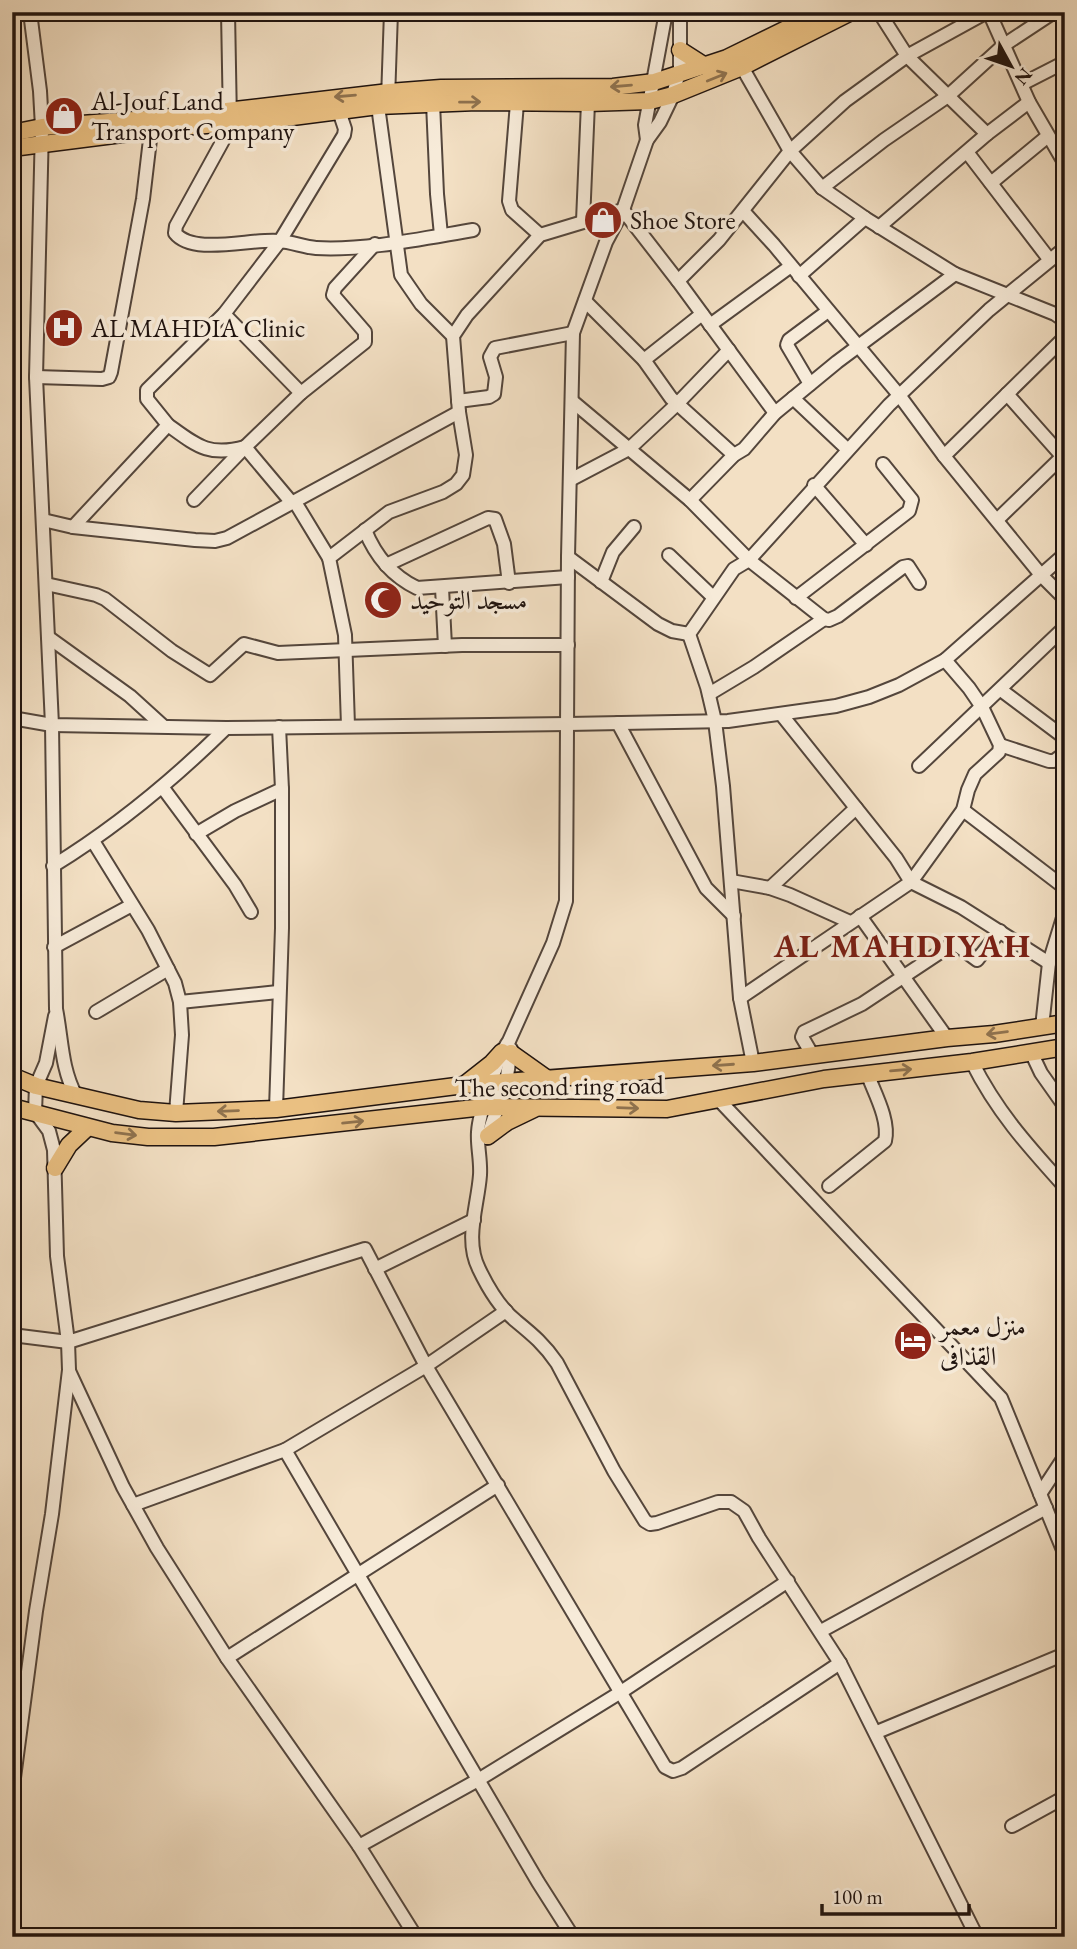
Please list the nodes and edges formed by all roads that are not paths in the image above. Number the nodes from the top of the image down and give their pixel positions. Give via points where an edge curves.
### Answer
1 (30, 12) edge
2 (229, 12) edge
3 (391, 12) edge
4 (666, 12) edge
5 (680, 12) edge
6 (821, 12) edge
7 (851, 12) edge
8 (879, 12) edge
9 (988, 12) edge
10 (1054, 12) edge
11 (798, 17) edge
12 (1004, 45) junction
13 (680, 50) junction
14 (907, 56) junction
15 (1065, 62) edge
16 (705, 66) junction
17 (742, 67) junction
18 (679, 75) junction
19 (654, 82) junction
20 (1022, 84) junction
21 (673, 95) junction
22 (947, 96) junction
23 (385, 101) junction
24 (649, 101) junction
25 (1029, 102) junction
26 (433, 103) junction
27 (517, 103) junction
28 (588, 103) junction
29 (339, 111) junction
30 (230, 116) junction
31 (41, 127) junction
32 (151, 131) junction
33 (12, 133) edge
34 (987, 134) junction
35 (1048, 136) junction
36 (646, 140) junction
37 (42, 144) junction
38 (12, 148) edge
39 (790, 151) junction
40 (967, 152) junction
41 (1064, 163) edge
42 (991, 183) junction
43 (822, 188) junction
44 (623, 210) junction
45 (743, 211) junction
46 (864, 218) junction
47 (583, 221) junction
48 (878, 227) junction
49 (473, 230) dead end
50 (442, 235) junction
51 (540, 236) junction
52 (280, 241) junction
53 (398, 241) junction
54 (376, 244) junction
55 (1065, 247) edge
56 (1049, 259) junction
57 (795, 271) junction
58 (955, 274) junction
59 (678, 281) junction
60 (1009, 295) junction
61 (585, 301) junction
62 (828, 311) junction
63 (224, 314) junction
64 (702, 314) junction
65 (1065, 321) edge
66 (710, 325) junction
67 (573, 333) junction
68 (453, 336) junction
69 (1065, 337) edge
70 (857, 347) junction
71 (729, 350) junction
72 (644, 360) junction
73 (36, 377) junction
74 (810, 384) junction
75 (302, 393) junction
76 (1007, 394) junction
77 (899, 395) junction
78 (793, 398) junction
79 (572, 401) junction
80 (677, 404) junction
81 (459, 406) junction
82 (775, 412) junction
83 (168, 425) junction
84 (245, 447) junction
85 (629, 449) junction
86 (847, 449) junction
87 (734, 455) junction
88 (1064, 455) edge
89 (944, 456) junction
90 (883, 464) dead end
91 (570, 480) junction
92 (814, 485) junction
93 (194, 500) dead end
94 (690, 500) junction
95 (294, 503) junction
96 (43, 520) junction
97 (997, 520) junction
98 (73, 527) junction
99 (634, 527) dead end
100 (365, 530) junction
101 (866, 545) junction
102 (1065, 554) edge
103 (669, 555) dead end
104 (568, 557) junction
105 (330, 558) junction
106 (749, 560) junction
107 (386, 565) junction
108 (1041, 575) junction
109 (568, 577) junction
110 (601, 582) junction
111 (509, 583) junction
112 (919, 583) dead end
113 (46, 584) junction
114 (442, 588) junction
115 (713, 597) junction
116 (796, 598) junction
117 (1065, 599) edge
118 (824, 619) junction
119 (1065, 627) edge
120 (689, 634) junction
121 (47, 637) junction
122 (568, 645) junction
123 (444, 646) junction
124 (346, 649) junction
125 (945, 660) junction
126 (1001, 690) junction
127 (709, 694) junction
128 (982, 707) junction
129 (781, 714) junction
130 (12, 718) edge
131 (715, 721) junction
132 (618, 723) junction
133 (568, 724) junction
134 (52, 725) junction
135 (163, 726) junction
136 (348, 726) junction
137 (279, 727) junction
138 (226, 728) junction
139 (1065, 738) edge
140 (1000, 746) junction
141 (1065, 753) edge
142 (919, 766) dead end
143 (163, 788) junction
144 (282, 789) junction
145 (856, 808) junction
146 (963, 810) junction
147 (196, 834) junction
148 (93, 841) junction
149 (53, 866) junction
150 (732, 881) junction
151 (911, 882) junction
152 (769, 888) junction
153 (1065, 888) edge
154 (132, 905) junction
155 (1065, 911) edge
156 (251, 912) dead end
157 (734, 916) junction
158 (855, 919) junction
159 (1000, 931) junction
160 (54, 947) junction
161 (1049, 963) junction
162 (168, 969) junction
163 (904, 978) junction
164 (278, 992) junction
165 (740, 998) junction
166 (180, 1002) junction
167 (56, 1009) junction
168 (96, 1012) dead end
169 (1065, 1023) edge
170 (1042, 1027) junction
171 (947, 1038) junction
172 (1065, 1047) edge
173 (507, 1049) junction
174 (1032, 1054) junction
175 (813, 1056) junction
176 (972, 1062) junction
177 (752, 1063) junction
178 (867, 1073) junction
179 (12, 1076) edge
180 (549, 1080) junction
181 (499, 1084) junction
182 (464, 1085) junction
183 (36, 1086) junction
184 (76, 1096) junction
185 (718, 1099) junction
186 (540, 1106) junction
187 (12, 1107) edge
188 (490, 1107) junction
189 (1065, 1107) edge
190 (276, 1109) junction
191 (35, 1112) junction
192 (176, 1113) junction
193 (87, 1128) junction
194 (488, 1136) junction
195 (480, 1152) junction
196 (55, 1168) junction
197 (829, 1186) dead end
198 (1065, 1187) edge
199 (474, 1220) junction
200 (375, 1269) junction
201 (506, 1311) junction
202 (12, 1335) edge
203 (68, 1342) junction
204 (426, 1366) junction
205 (69, 1370) junction
206 (285, 1450) junction
207 (1065, 1456) edge
208 (498, 1485) junction
209 (1040, 1494) junction
210 (133, 1505) junction
211 (1046, 1508) junction
212 (1065, 1555) edge
213 (359, 1575) junction
214 (788, 1581) junction
215 (821, 1631) junction
216 (1065, 1654) edge
217 (228, 1658) junction
218 (840, 1663) junction
219 (621, 1692) junction
220 (877, 1732) junction
221 (478, 1780) junction
222 (12, 1793) edge
223 (1065, 1797) edge
224 (1013, 1826) dead end
225 (359, 1846) junction
226 (416, 1937) edge
227 (573, 1937) edge
228 (977, 1937) edge

1 - 31 street
2 - 30 street
3 - 23 street
4 - 19 street
5 - 13 street
6 - 11 main road
7 - 17 main road
8 - 14 street
9 - 12 street
9 - 14 street
10 - 12 street
11 - 16 main road
12 - 20 street
12 - 22 street
13 - 16 main road
13 - 18 street
14 - 22 street
14 - 39 street via 845,101
15 - 20 street
16 - 18 main road
21 -> 17 main road
17 - 39 street
18 - 19 main road
18 - 21 street
19 -> 23 main road via 613,87 441,88
19 - 24 street
20 - 25 street
21 - 24 main road
21 - 36 street
22 - 34 street
22 - 43 street
23 - 26 main road
23 - 29 main road
23 -> 30 main road
23 - 53 street
24 - 28 main road
24 - 36 street
25 - 34 street
25 - 35 street
26 -> 27 main road
26 - 50 street
27 - 28 main road
27 - 51 street via 509,201 512,210
28 - 47 street
29 - 30 main road via 268,120
29 - 52 street via 344,135
30 - 31 main road
30 - 32 main road
30 - 52 street via 226,135 175,233 180,240 200,245
31 - 33 main road
31 - 37 street
32 - 37 main road
32 - 73 street via 144,199 111,372 102,379
34 - 40 street
35 - 41 street
35 - 42 street
36 - 44 street
37 - 38 main road
37 - 73 street
39 - 43 street
39 - 45 street
40 - 42 street
40 - 48 street
42 - 56 street
43 - 46 street
44 - 47 street
44 - 59 street
44 - 61 street
45 - 57 street
45 - 59 street
46 - 48 street
46 - 57 street
47 - 51 street
48 - 58 street
49 - 50 street
50 - 53 street
51 - 68 street
52 - 54 street via 316,248
52 - 63 street
53 - 54 street
53 - 68 street via 406,285
54 - 75 street via 333,295 365,332 365,342
55 - 56 street
56 - 60 street
57 - 62 street
57 - 66 street
58 - 60 street
58 - 70 street
59 - 64 street
60 - 65 street
60 - 77 street
61 - 67 street
61 - 72 street
62 - 70 street
62 - 74 street via 787,345
63 - 75 street
63 - 83 street via 147,390 146,399
64 - 66 street
64 - 72 street
66 - 71 street
67 - 79 street
67 - 81 street via 495,348 490,357 496,377 494,394
68 - 81 street
69 - 76 street
70 - 74 street
70 - 77 street
71 - 80 street
71 - 82 street
72 - 80 street
73 - 96 street
74 - 78 street
75 - 84 street
76 - 88 street
76 - 89 street
77 - 86 street
77 - 89 street
78 - 82 street
78 - 86 street
79 - 85 street
79 - 91 street
80 - 85 street
80 - 87 street
81 - 95 street
81 - 100 street via 466,455 461,479 443,492 389,512
82 - 87 street
83 - 84 street via 210,451
83 - 98 street
84 - 93 street
84 - 95 street
85 - 91 street
85 - 94 street
86 - 92 street
87 - 94 street
88 - 97 street
89 - 97 street
90 - 101 street via 912,504
91 - 104 street
92 - 101 street
92 - 106 street
94 - 106 street
95 - 98 street via 215,541
95 - 105 street
96 - 98 street
96 - 113 street
97 - 108 street
99 - 110 street via 612,552
100 - 105 street
100 - 107 street
101 - 116 street
102 - 108 street
103 - 115 street
104 - 109 street
104 - 110 street
105 - 124 street
106 - 115 street via 734,569
106 - 116 street
107 - 111 street via 488,518 495,519 505,544
107 - 114 street via 417,588
108 - 117 street
108 - 125 street
109 - 111 street
109 - 122 street
110 - 120 street via 658,624
111 - 114 street
112 - 118 street via 908,566 903,567 838,615
113 - 121 street
113 - 124 street via 105,599 210,675 244,644 273,653
114 - 123 street
115 - 120 street
116 - 118 street
118 - 127 street
119 - 126 street
120 - 127 street
121 - 134 street
121 - 135 street via 130,696
122 - 123 street
122 - 133 street
123 - 124 street
124 - 136 street
125 - 128 street
125 - 129 street via 869,697
126 - 128 street
126 - 139 street
127 - 131 street
128 - 140 street
128 - 142 street
129 - 131 street
129 - 145 street
130 - 134 street
131 - 132 street
131 - 150 street
132 - 133 street
132 - 157 street via 706,888
133 - 136 street
133 - 173 street via 566,901
134 - 135 street
134 - 149 street
135 - 138 street
136 - 137 street
137 - 138 street
137 - 144 street
138 - 143 street
140 - 141 street via 1049,761
140 - 146 street via 975,774
143 - 147 street
143 - 148 street
144 - 147 street
144 - 164 street
145 - 151 street
145 - 152 street
146 - 151 street
146 - 153 street
147 - 156 street
148 - 149 street
148 - 154 street
149 - 160 street
150 - 152 street
150 - 157 street
151 - 158 street
151 - 159 street
152 - 158 street
154 - 160 street
154 - 162 street
155 - 161 street
157 - 165 street
158 - 163 street
158 - 165 street
159 - 161 street
159 - 163 street via 977,960 954,943
160 - 167 street
161 - 170 street
162 - 166 street
162 - 168 street
163 - 171 street
163 - 175 street via 804,1031 802,1037
164 - 166 street
164 - 190 street
165 - 177 street
166 - 192 street
167 - 183 street via 46,1063
167 - 184 street via 65,1072
169 - 170 main road, The second ring road
170 -> 171 main road, The second ring road
171 - 175 main road, The second ring road
172 - 174 main road, The second ring road
173 - 180 main road
173 - 181 street
173 - 182 main road
174 - 176 main road, The second ring road
174 - 189 street
175 - 177 main road, The second ring road
178 -> 176 main road, The second ring road
176 - 198 street via 1003,1115
177 -> 180 main road, The second ring road
178 - 185 main road, The second ring road
178 - 197 street via 883,1116 885,1141
179 - 183 main road, The second ring road
180 - 181 main road, The second ring road
181 - 182 main road, The second ring road
181 - 188 street
182 - 190 main road, The second ring road
183 - 184 main road, The second ring road
183 - 191 street
184 - 192 main road, The second ring road via 125,1108
186 -> 185 main road, The second ring road via 667,1110
185 - 209 street via 1001,1398
186 - 188 main road, The second ring road
186 - 194 main road
187 - 191 main road, The second ring road
193 -> 188 main road, The second ring road via 148,1137 214,1137
188 - 194 street
188 - 195 street via 478,1134
190 -> 192 main road, The second ring road
191 - 193 main road, The second ring road
191 - 196 street via 50,1131
193 - 196 main road
194 - 195 street
195 - 199 street
196 - 203 street via 57,1256
199 - 200 street
199 - 201 street via 475,1261
200 - 203 street via 369,1253 361,1248
200 - 204 street
201 - 204 street
201 - 214 street via 531,1331 557,1363 645,1521 657,1523 702,1506 731,1502 744,1511
202 - 203 street
203 - 205 street
204 - 206 street
204 - 208 street
205 - 210 street
205 - 222 street
206 - 210 street
206 - 213 street
207 - 209 street
208 - 213 street
208 - 219 street
209 - 211 street
210 - 217 street
211 - 212 street
211 - 215 street
213 - 217 street
213 - 221 street
214 - 215 street
214 - 219 street
215 - 218 street
216 - 220 street
217 - 225 street
218 - 219 street via 673,1771 665,1768
218 - 220 street
219 - 221 street
220 - 228 street
221 - 225 street
221 - 227 street
223 - 224 street
225 - 226 street

